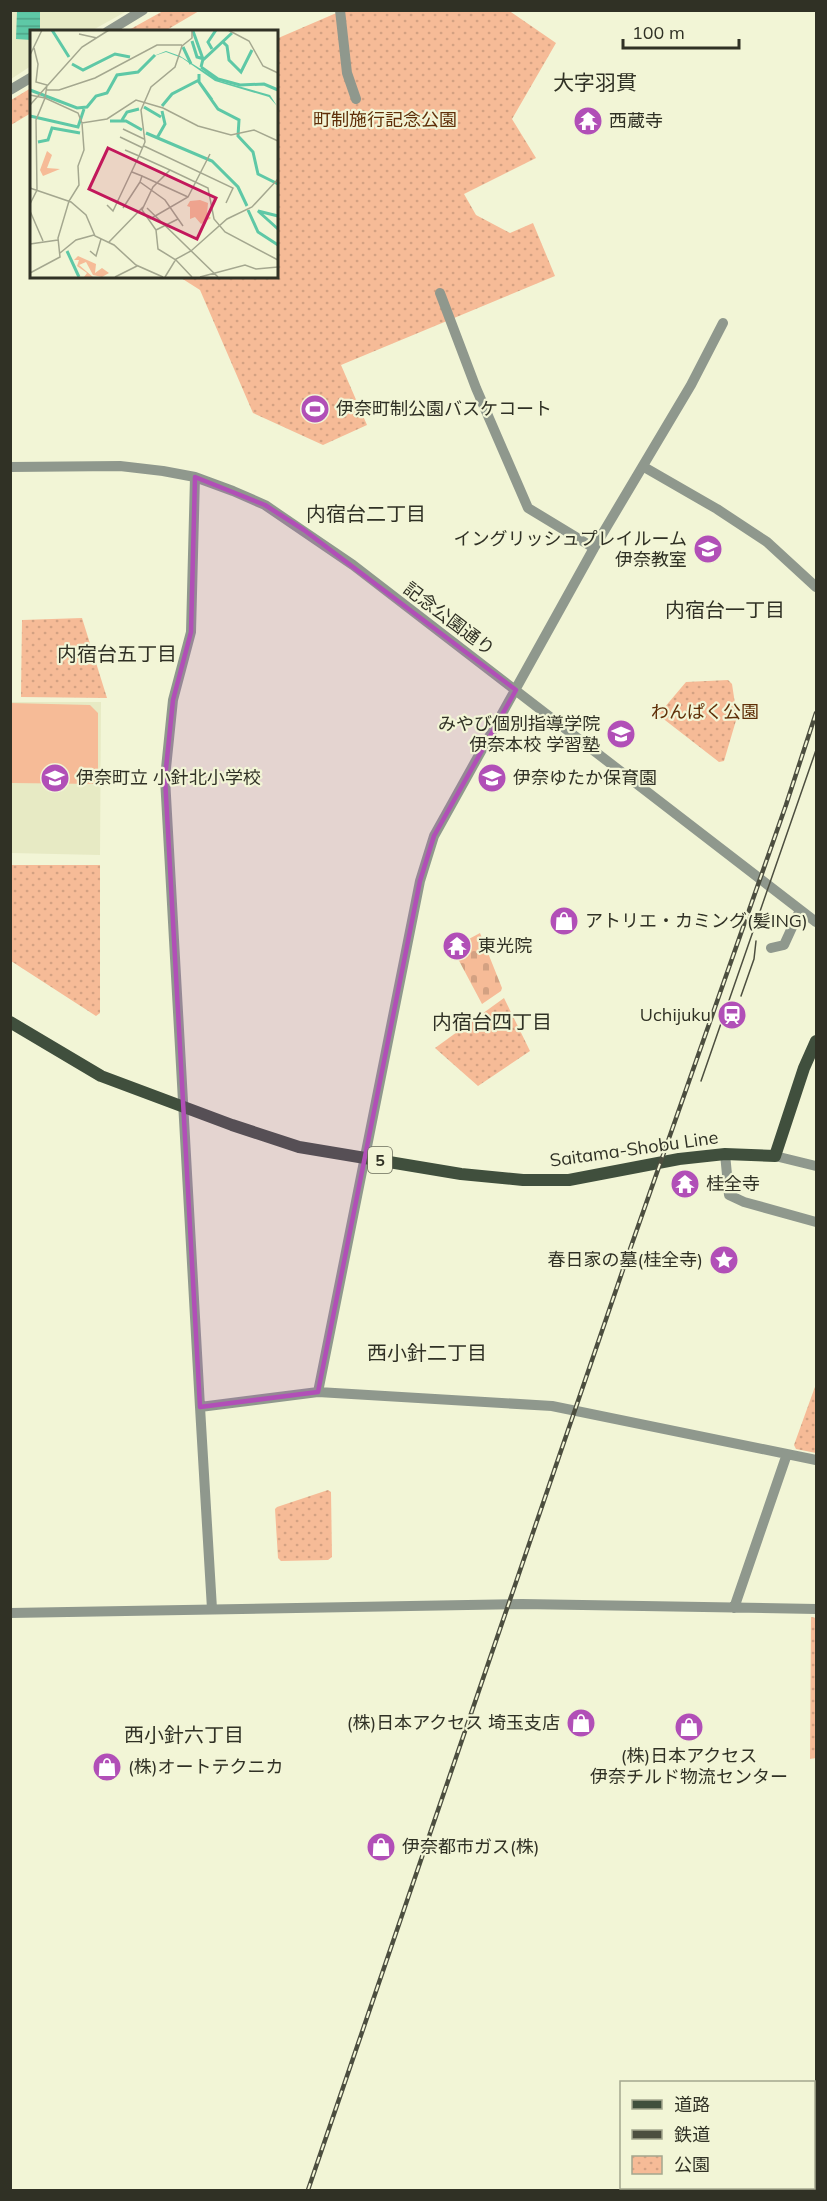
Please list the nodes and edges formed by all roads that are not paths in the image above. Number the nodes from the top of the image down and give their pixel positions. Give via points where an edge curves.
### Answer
1 (143, 10) edge
2 (340, 10) edge
3 (110, 30) edge
4 (30, 78) edge
5 (10, 90) edge
6 (356, 99) dead end
7 (440, 293) dead end
8 (723, 323) dead end
9 (10, 467) edge
10 (644, 467) junction
11 (195, 477) junction
12 (594, 548) junction
13 (816, 587) edge
14 (516, 690) junction
15 (800, 910) junction
16 (816, 922) edge
17 (771, 948) dead end
18 (10, 1022) edge
19 (816, 1041) edge
20 (184, 1107) junction
21 (725, 1154) junction
22 (775, 1156) junction
23 (364, 1158) junction
24 (816, 1166) edge
25 (816, 1222) edge
26 (318, 1392) junction
27 (200, 1407) junction
28 (787, 1454) junction
29 (816, 1460) edge
30 (734, 1608) junction
31 (212, 1609) junction
32 (816, 1610) edge
33 (10, 1613) edge

1 - 3 street
2 - 6 street via 347,73
4 - 5 street
7 - 12 street via 528,508
8 - 10 street
9 - 11 street, 記念公園通り via 120,466
10 - 12 street
10 - 13 street via 767,542
11 - 14 street, 記念公園通り via 265,506 304,530
11 - 20 street via 191,632 173,700 165,778
12 - 14 street
14 - 15 street, 記念公園通り
14 - 23 street via 434,836 420,881
15 - 16 street, 記念公園通り
15 - 17 street via 784,945
18 - 20 main road, Saitama-Shobu Line / 5 via 101,1076
19 - 22 main road
20 - 23 main road, Saitama-Shobu Line / 5 via 281,1143
20 - 27 street
21 - 22 main road, Saitama-Shobu Line / 5
21 - 23 main road, Saitama-Shobu Line / 5 via 569,1180 494,1178
21 - 25 street via 729,1195
22 - 24 street
23 - 26 street
26 - 27 street
26 - 28 street via 552,1406
27 - 31 street
28 - 29 street
28 - 30 street
30 - 31 street via 522,1604
30 - 32 street
31 - 33 street

